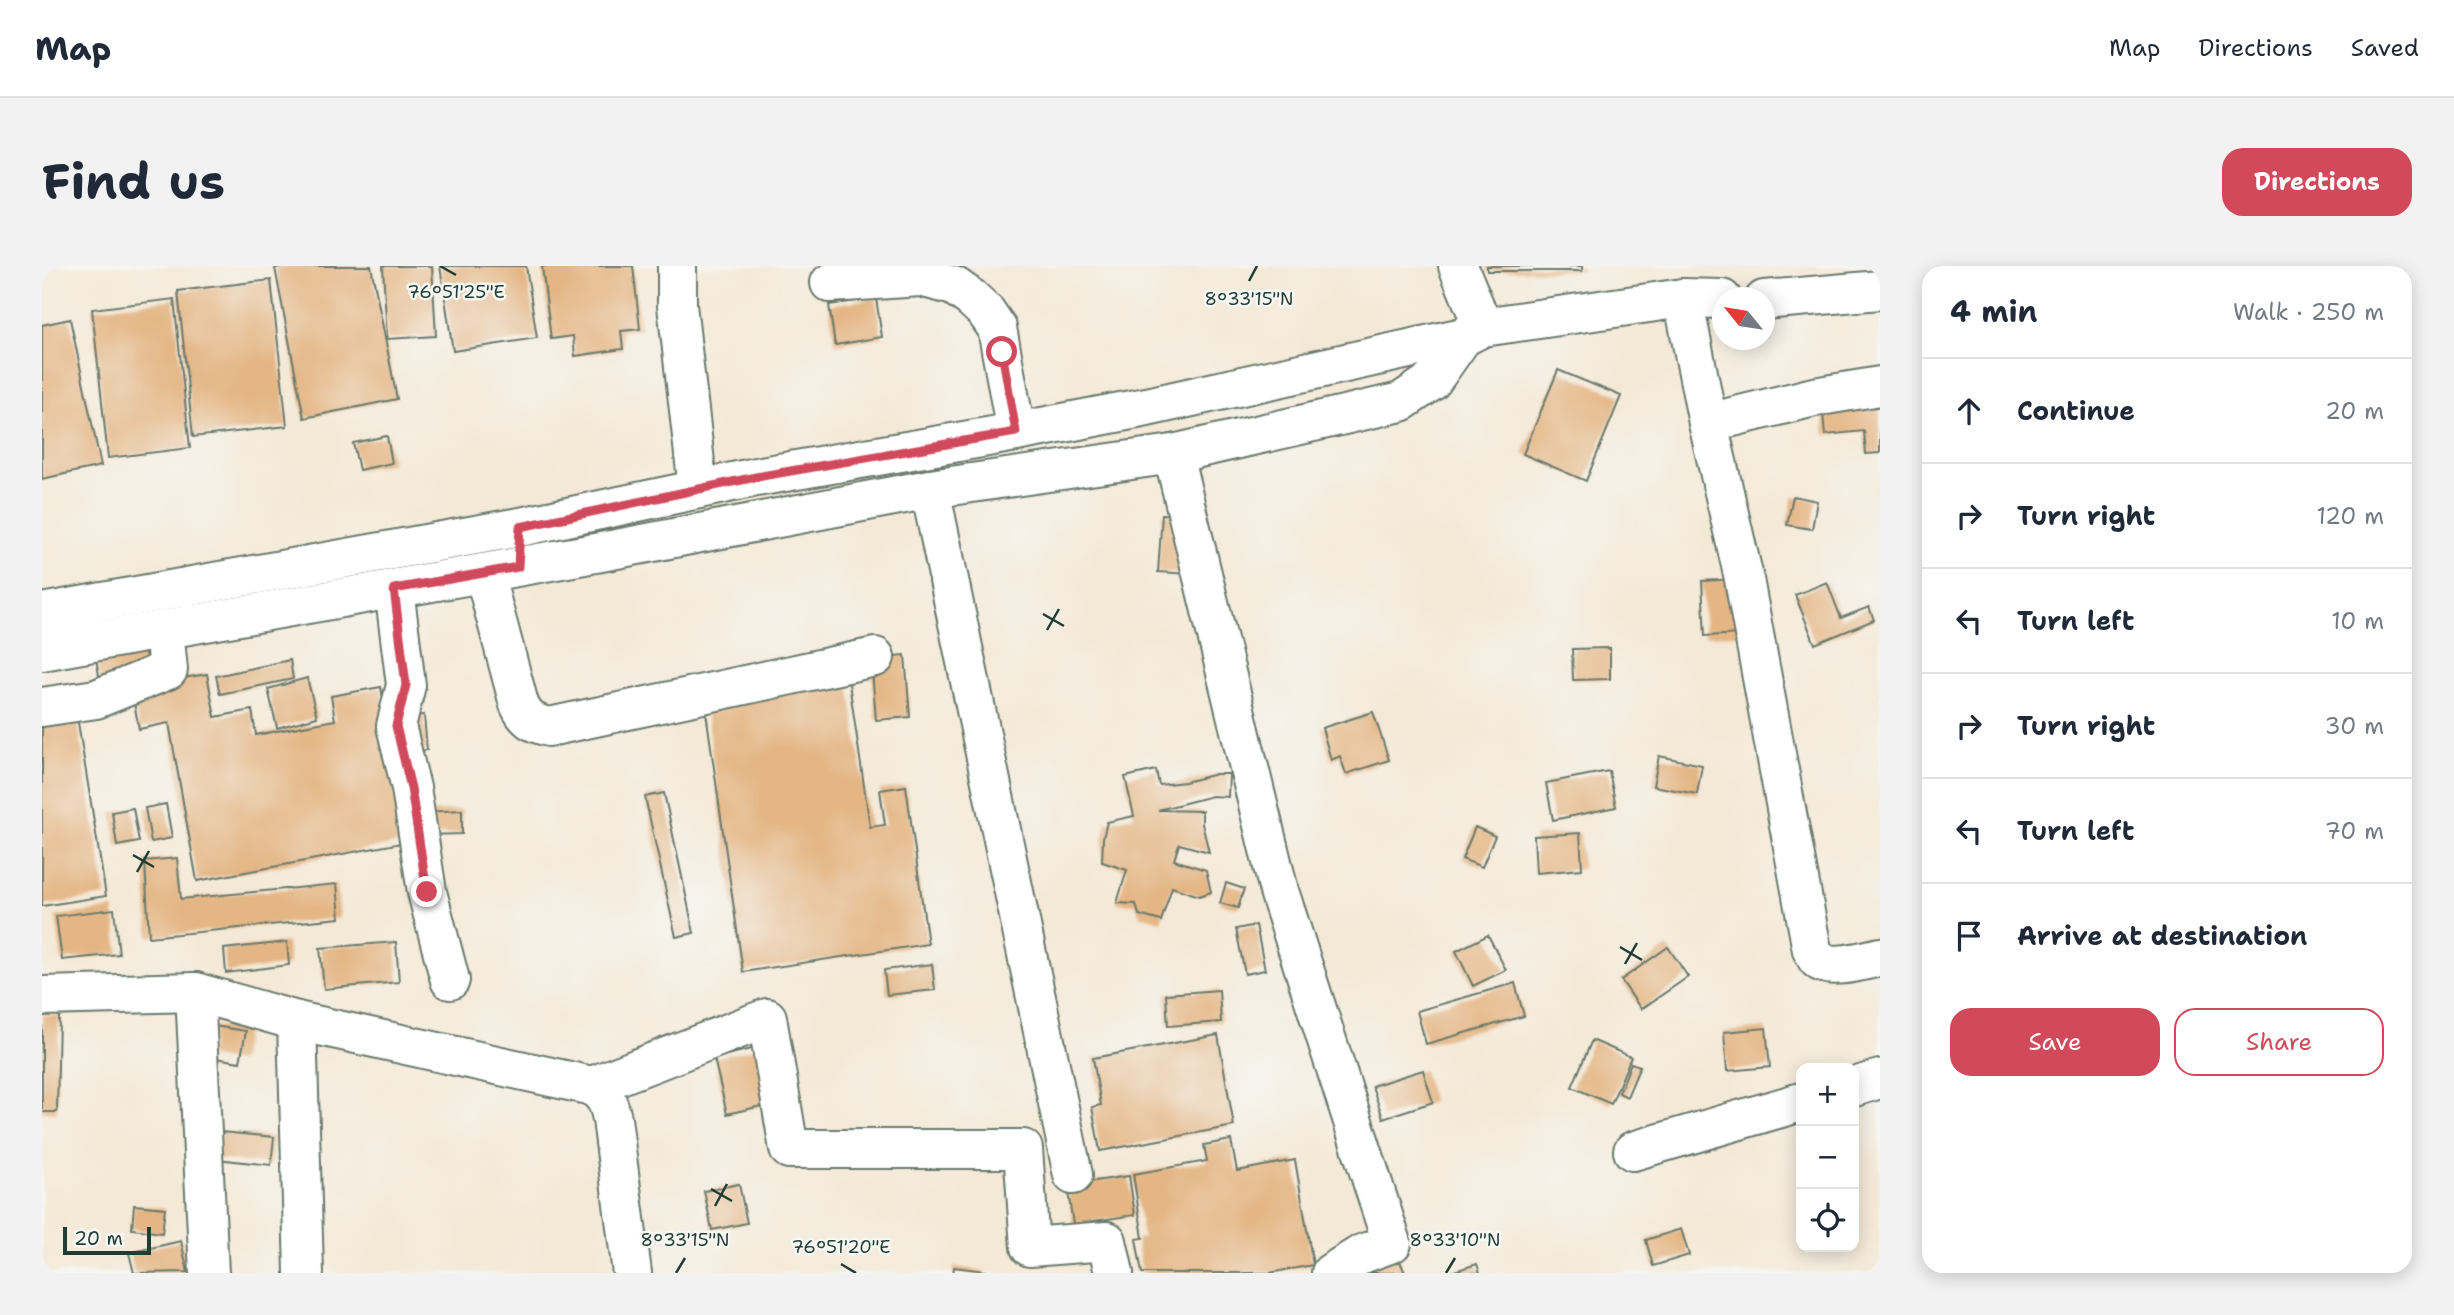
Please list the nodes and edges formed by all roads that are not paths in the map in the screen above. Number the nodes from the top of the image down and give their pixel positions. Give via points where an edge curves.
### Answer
1 (677, 266) edge
2 (1458, 266) edge
3 (1717, 266) edge
4 (830, 283) dead end
5 (1721, 287) edge
6 (1880, 290) edge
7 (1683, 298) junction
8 (1712, 298) edge
9 (1775, 299) edge
10 (1473, 332) junction
11 (1880, 386) edge
12 (1708, 423) junction
13 (1016, 432) junction
14 (1173, 454) junction
15 (756, 477) junction
16 (698, 489) junction
17 (930, 489) junction
18 (755, 522) junction
19 (520, 527) junction
20 (501, 570) junction
21 (394, 589) junction
22 (42, 613) edge
23 (115, 619) junction
24 (164, 630) junction
25 (42, 651) edge
26 (875, 657) dead end
27 (42, 707) edge
28 (1880, 957) edge
29 (450, 980) dead end
30 (195, 992) junction
31 (42, 996) edge
32 (297, 1021) junction
33 (1880, 1079) edge
34 (1859, 1085) edge
35 (592, 1086) junction
36 (1796, 1103) edge
37 (1633, 1151) dead end
38 (1073, 1175) dead end
39 (209, 1273) edge
40 (304, 1273) edge
41 (632, 1273) edge
42 (1114, 1273) edge
43 (1331, 1273) edge

1 - 16 street via 677,305
2 - 10 street
3 - 5 street
4 - 13 street via 920,277 954,286 971,298 997,328
6 - 9 street
7 - 8 street
7 - 10 street
7 - 12 street
10 - 13 street via 1147,407
10 - 14 street via 1432,381 1401,402
11 - 12 street
12 - 28 street via 1743,574 1812,950 1826,964
13 - 15 street
14 - 17 street
14 - 43 street via 1279,891 1392,1243
15 - 16 street
15 - 18 street
16 - 19 street
17 - 18 street
17 - 38 street
18 - 20 street
19 - 20 street
19 - 23 street
20 - 21 street
20 - 26 street via 519,704 532,723 549,727
21 - 24 street
21 - 29 street via 406,685 396,726 427,892
22 - 23 street
23 - 24 street
23 - 25 street
24 - 27 street via 168,670 96,699
30 - 31 street
30 - 32 street
30 - 39 street
32 - 35 street
32 - 40 street
33 - 34 street
35 - 41 street via 609,1103
35 - 42 street via 767,1018 789,1149 1023,1149 1030,1247 1107,1241
36 - 37 street

